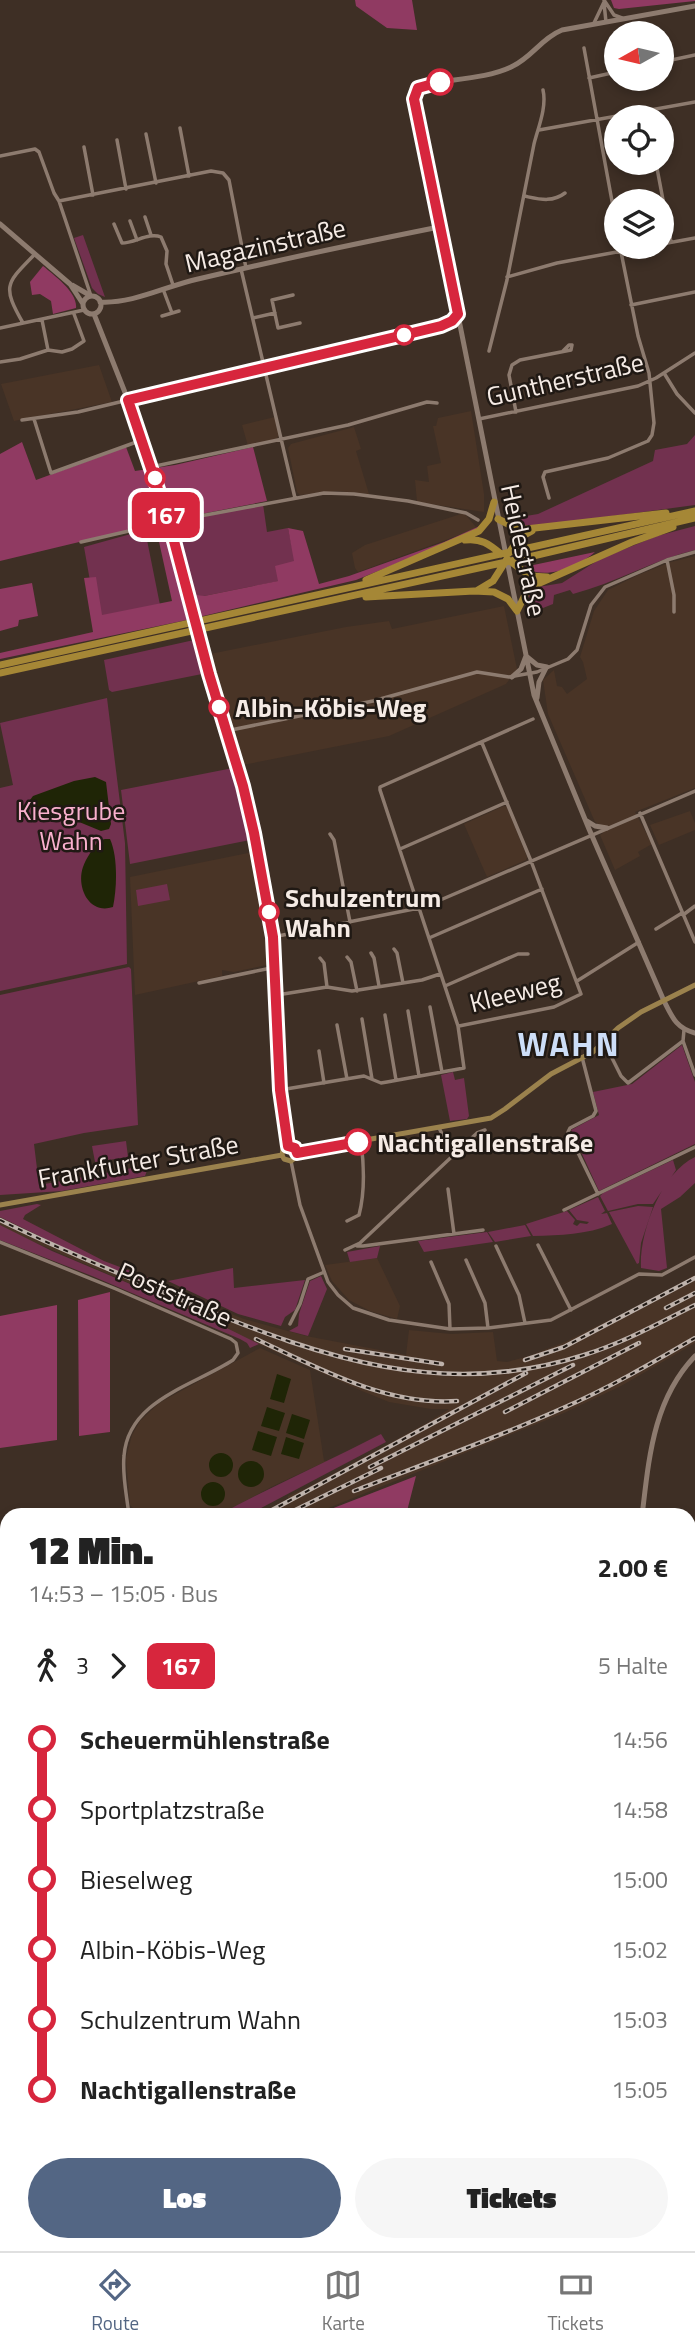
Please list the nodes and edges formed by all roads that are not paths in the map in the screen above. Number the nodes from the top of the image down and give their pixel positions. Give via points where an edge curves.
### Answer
1 (604, 0) edge
2 (695, 6) edge
3 (624, 19) junction
4 (606, 21) edge
5 (612, 21) edge
6 (604, 22) edge
7 (592, 24) junction
8 (584, 48) dead end
9 (695, 55) edge
10 (674, 59) edge
11 (604, 75) edge
12 (589, 78) junction
13 (542, 90) dead end
14 (695, 102) edge
15 (597, 120) junction
16 (180, 128) dead end
17 (539, 130) junction
18 (146, 134) dead end
19 (117, 140) dead end
20 (84, 147) dead end
21 (0, 156) edge
22 (189, 176) junction
23 (156, 183) junction
24 (126, 189) junction
25 (610, 189) edge
26 (565, 193) dead end
27 (93, 195) junction
28 (524, 196) junction
29 (59, 201) junction
30 (145, 217) dead end
31 (130, 221) dead end
32 (0, 223) edge
33 (114, 224) dead end
34 (439, 227) junction
35 (151, 235) junction
36 (695, 238) edge
37 (136, 240) junction
38 (674, 242) edge
39 (604, 253) edge
40 (35, 254) junction
41 (623, 259) edge
42 (244, 269) junction
43 (507, 277) junction
44 (69, 284) junction
45 (174, 285) junction
46 (163, 289) junction
47 (695, 292) edge
48 (293, 295) dead end
49 (92, 296) junction
50 (100, 302) junction
51 (631, 304) junction
52 (84, 307) junction
53 (179, 311) dead end
54 (172, 313) junction
55 (275, 313) junction
56 (74, 314) junction
57 (94, 314) junction
58 (458, 314) junction
59 (162, 316) dead end
60 (253, 318) junction
61 (42, 320) junction
62 (23, 323) junction
63 (300, 323) dead end
64 (441, 326) junction
65 (0, 328) edge
66 (461, 330) junction
67 (48, 350) junction
68 (489, 351) dead end
69 (563, 351) dead end
70 (695, 353) edge
71 (0, 362) edge
72 (265, 368) junction
73 (664, 373) junction
74 (649, 382) junction
75 (128, 400) junction
76 (437, 403) dead end
77 (516, 412) junction
78 (695, 413) edge
79 (34, 419) junction
80 (479, 419) junction
81 (22, 420) dead end
82 (142, 440) junction
83 (282, 440) junction
84 (152, 467) junction
85 (295, 498) junction
86 (549, 499) dead end
87 (494, 502) junction
88 (695, 510) edge
89 (695, 518) edge
90 (498, 519) junction
91 (478, 520) dead end
92 (169, 522) junction
93 (540, 528) junction
94 (461, 540) junction
95 (80, 542) dead end
96 (695, 552) edge
97 (507, 559) junction
98 (667, 560) junction
99 (556, 575) junction
100 (474, 591) junction
101 (321, 594) junction
102 (348, 597) junction
103 (517, 611) junction
104 (674, 612) dead end
105 (206, 624) junction
106 (186, 628) junction
107 (526, 656) junction
108 (0, 665) edge
109 (548, 668) junction
110 (0, 673) edge
111 (530, 675) junction
112 (512, 677) junction
113 (537, 704) junction
114 (533, 719) dead end
115 (226, 731) junction
116 (482, 743) junction
117 (695, 791) edge
118 (508, 802) junction
119 (640, 813) junction
120 (585, 820) junction
121 (607, 828) junction
122 (330, 834) dead end
123 (592, 834) junction
124 (400, 849) junction
125 (531, 860) junction
126 (542, 889) junction
127 (695, 906) edge
128 (419, 908) junction
129 (682, 914) junction
130 (350, 922) junction
131 (656, 929) dead end
132 (273, 937) junction
133 (429, 938) junction
134 (639, 942) junction
135 (695, 942) edge
136 (394, 949) dead end
137 (371, 953) dead end
138 (528, 954) dead end
139 (347, 957) dead end
140 (320, 958) dead end
141 (276, 967) junction
142 (441, 974) junction
143 (577, 981) junction
144 (199, 983) dead end
145 (403, 983) junction
146 (695, 985) edge
147 (379, 986) junction
148 (445, 986) junction
149 (327, 987) junction
150 (356, 991) junction
151 (277, 995) junction
152 (664, 1001) junction
153 (430, 1007) dead end
154 (408, 1011) dead end
155 (385, 1015) dead end
156 (362, 1019) dead end
157 (337, 1025) dead end
158 (458, 1026) junction
159 (684, 1030) junction
160 (695, 1032) edge
161 (683, 1041) junction
162 (604, 1042) junction
163 (318, 1051) dead end
164 (582, 1057) junction
165 (442, 1072) junction
166 (695, 1075) edge
167 (419, 1076) junction
168 (347, 1079) junction
169 (372, 1079) junction
170 (396, 1080) junction
171 (324, 1083) junction
172 (280, 1090) junction
173 (439, 1128) junction
174 (485, 1130) dead end
175 (361, 1142) junction
176 (288, 1146) junction
177 (695, 1147) edge
178 (297, 1153) junction
179 (282, 1155) junction
180 (453, 1155) junction
181 (291, 1161) junction
182 (448, 1189) dead end
183 (598, 1194) junction
184 (0, 1205) edge
185 (564, 1210) dead end
186 (347, 1221) dead end
187 (483, 1230) dead end
188 (454, 1234) junction
189 (0, 1242) edge
190 (357, 1245) junction
191 (538, 1245) dead end
192 (496, 1246) dead end
193 (345, 1250) dead end
194 (695, 1257) edge
195 (466, 1260) dead end
196 (430, 1262) dead end
197 (323, 1272) junction
198 (572, 1310) junction
199 (525, 1323) junction
200 (290, 1324) dead end
201 (488, 1328) junction
202 (450, 1329) junction
203 (695, 1356) edge
204 (128, 1508) edge
205 (643, 1508) edge

1 - 3 street via 614,15
1 - 4 street
1 - 7 street
2 - 3 main road
3 - 5 main road
6 - 7 main road
7 - 34 main road, Heidestraße via 551,35 508,68 418,88 414,99
8 - 12 street
9 - 10 street
11 - 12 street
12 - 15 street
13 - 17 street
14 - 15 street
15 - 17 street
15 - 25 street
16 - 22 street
17 - 28 street
18 - 23 street
19 - 24 street
20 - 27 street
21 - 29 street via 39,152
22 - 23 street
22 - 42 street via 217,171 227,178
23 - 24 street
24 - 27 street
26 - 28 street via 547,200
27 - 29 street
28 - 43 street
29 - 49 street
30 - 35 street
31 - 37 street
32 - 40 main road
33 - 37 street via 122,243
34 - 42 main road, Magazinstraße
34 - 58 main road, Heidestraße
35 - 37 street
35 - 45 street via 159,235 164,243
36 - 38 street
39 - 43 street
40 - 44 main road
40 - 62 street via 10,282 12,301
41 - 51 street
42 - 45 main road, Magazinstraße
42 - 60 street
43 - 68 street
44 - 49 main road
44 - 52 main road
45 - 46 main road, Magazinstraße
46 - 50 main road, Magazinstraße
46 - 54 street
47 - 51 street
48 - 55 street via 272,300
49 - 50 main road
49 - 52 main road
50 - 57 main road
51 - 74 street
52 - 56 street
52 - 57 main road
53 - 54 street
54 - 59 street
55 - 60 street
55 - 63 street via 278,328
56 - 61 street
56 - 67 street via 84,341 62,352
57 - 75 main road
58 - 64 main road
58 - 66 main road, Heidestraße
60 - 72 street
61 - 62 street
61 - 67 street
62 - 65 street
64 - 66 main road
64 - 72 main road
66 - 80 main road, Heidestraße
67 - 71 street
69 - 77 street via 512,365 509,375
70 - 73 street, Guntherstraße
72 - 75 main road
72 - 83 street
73 - 74 street, Guntherstraße
73 - 78 street
74 - 77 street, Guntherstraße
74 - 86 street via 654,423 650,438 608,458 545,472
75 - 79 street
75 - 82 street
76 - 83 street
77 - 80 street, Guntherstraße
79 - 81 street
79 - 82 street via 51,472
80 - 87 main road, Heidestraße
82 - 84 street
83 - 84 street
83 - 85 street
84 - 92 street
85 - 91 street via 329,493 381,497 466,513
85 - 92 street
87 - 90 main road, Heidestraße
87 - 94 highway via 479,531
88 - 93 highway
88 - 101 highway
89 - 99 highway
89 - 102 highway
90 - 93 highway via 516,528
90 - 97 main road, Heidestraße
92 - 95 street
92 - 115 street
93 - 97 highway via 519,538
94 - 97 highway via 485,541
94 - 101 highway via 373,578
96 - 98 street
97 - 99 highway via 530,576
97 - 100 highway via 493,582
97 - 103 main road, Heidestraße
98 - 104 street
98 - 109 street via 605,587 588,611 577,650
99 - 103 highway via 533,586
100 - 102 highway
100 - 103 highway via 502,595
101 - 105 highway
102 - 105 highway
103 - 107 main road, Heidestraße
105 - 106 highway
106 - 108 highway
106 - 110 highway
107 - 109 main road
107 - 111 main road, Heidestraße
107 - 112 main road
109 - 111 street
109 - 113 main road via 539,682
111 - 112 street
111 - 113 main road, Heidestraße
112 - 115 street via 477,672 373,701
113 - 120 main road, Heidestraße
114 - 116 street
115 - 132 street via 254,833
116 - 118 street
116 - 124 street via 380,788
117 - 119 street
118 - 124 street
118 - 125 street
119 - 121 street
119 - 129 street
120 - 121 main road
120 - 123 main road, Heidestraße
121 - 123 street
122 - 130 street
123 - 125 street
123 - 134 main road, Heidestraße
124 - 128 street
125 - 126 street
125 - 128 street
126 - 133 street
126 - 143 street
127 - 129 street
128 - 130 street
128 - 133 street
129 - 131 street
129 - 135 street
130 - 132 street
132 - 141 street
133 - 142 street
134 - 143 street
134 - 152 main road, Heidestraße
136 - 145 street
137 - 147 street
138 - 148 street via 518,954
139 - 150 street
140 - 149 street
141 - 144 street
141 - 151 street
142 - 145 street
142 - 148 street
143 - 158 street, Kleeweg via 581,994 554,1007
145 - 147 street
146 - 152 main road
147 - 150 street
148 - 158 street
149 - 150 street
149 - 151 street
151 - 172 street
152 - 159 main road, Heidestraße
152 - 162 main road via 629,1020
153 - 165 street
154 - 167 street
155 - 170 street
156 - 169 street
157 - 168 street
158 - 165 street via 464,1068
159 - 160 main road
159 - 161 street
161 - 162 street via 628,1083
161 - 166 street
162 - 164 main road
163 - 171 street
164 - 173 main road via 546,1077 497,1115
164 - 183 street via 596,1111 568,1132
165 - 167 street
167 - 170 street
168 - 169 street
168 - 171 street
169 - 170 street via 381,1083
171 - 172 street
172 - 176 street
173 - 175 main road
173 - 180 street
174 - 180 street
175 - 178 main road
175 - 186 street via 361,1205 359,1215
176 - 178 main road
176 - 179 main road
177 - 183 street
178 - 181 main road
179 - 181 main road
179 - 184 main road, Frankfurter Straße
180 - 190 street
181 - 197 street via 300,1205
182 - 188 street
183 - 185 street
187 - 188 street
188 - 190 street
189 - 204 street, Poststraße via 236,1343 238,1353 233,1360 155,1403 130,1431 123,1466
190 - 193 street
191 - 198 street
192 - 199 street via 519,1295
194 - 198 street via 662,1275 639,1274
195 - 201 street via 485,1303
196 - 202 street via 449,1304
197 - 200 street via 308,1279
197 - 202 street via 338,1295 362,1312 408,1325
198 - 199 street via 551,1320
199 - 201 street
201 - 202 street
203 - 205 main road via 671,1387 659,1414

